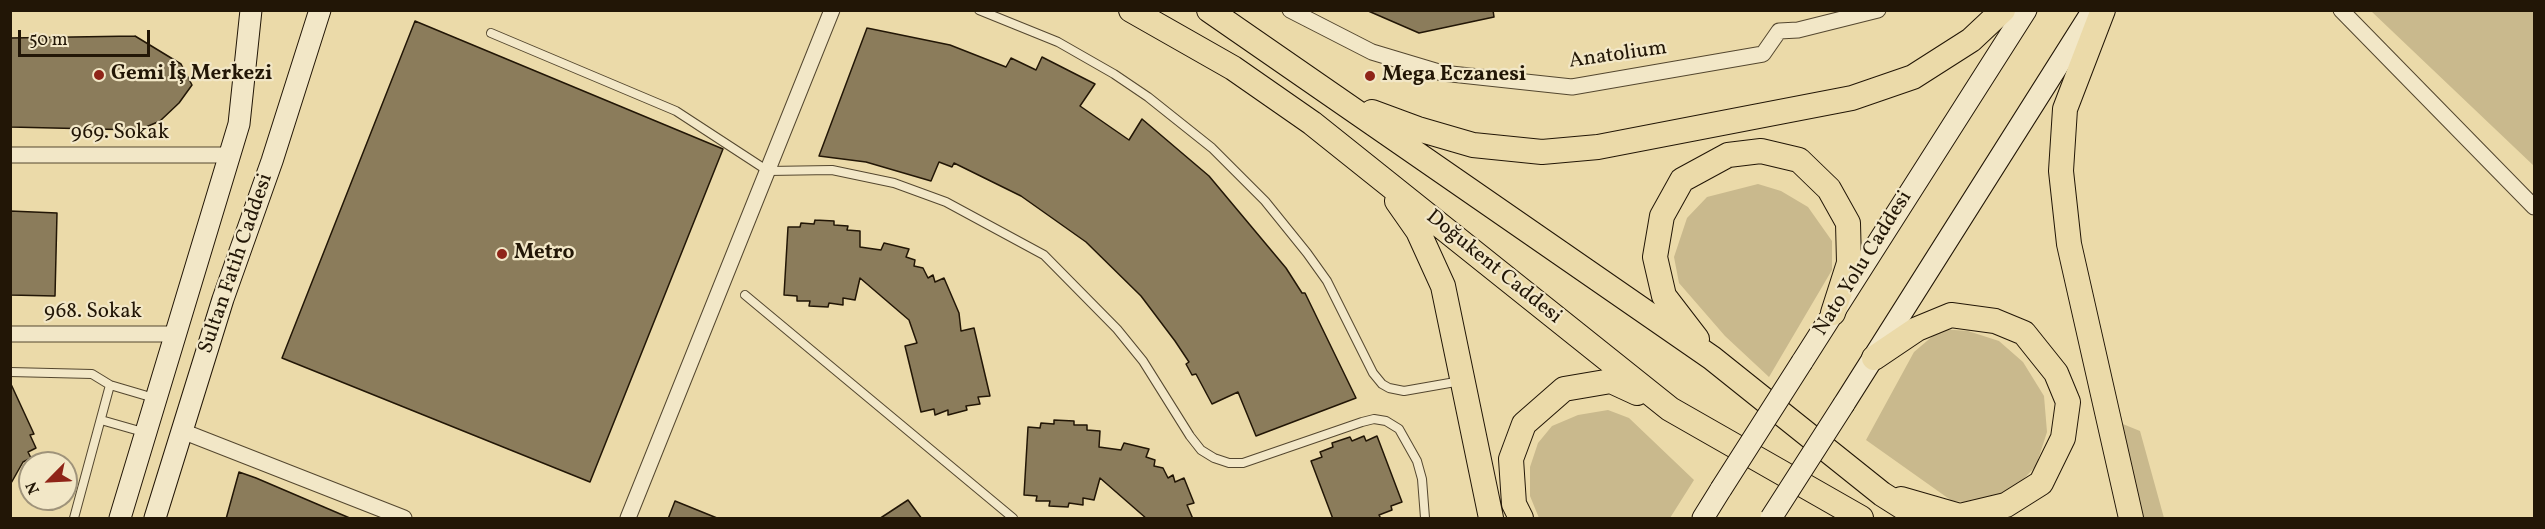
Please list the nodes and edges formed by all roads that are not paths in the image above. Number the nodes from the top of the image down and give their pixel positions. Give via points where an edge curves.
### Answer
1 (251, 10) edge
2 (320, 10) edge
3 (832, 10) edge
4 (979, 10) edge
5 (1131, 10) edge
6 (1209, 10) edge
7 (1290, 10) edge
8 (1878, 10) edge
9 (2002, 10) edge
10 (2026, 10) edge
11 (2093, 10) edge
12 (2103, 10) edge
13 (2341, 10) edge
14 (491, 33) dead end
15 (1341, 101) junction
16 (1312, 123) junction
17 (10, 155) edge
18 (230, 155) junction
19 (768, 171) junction
20 (2535, 207) edge
21 (744, 295) dead end
22 (1833, 313) junction
23 (10, 333) edge
24 (176, 334) junction
25 (1712, 358) junction
26 (1874, 358) junction
27 (10, 372) edge
28 (1462, 381) junction
29 (110, 385) junction
30 (157, 399) junction
31 (1670, 410) junction
32 (101, 420) junction
33 (182, 431) junction
34 (147, 433) junction
35 (1882, 494) junction
36 (74, 519) edge
37 (120, 519) edge
38 (155, 519) edge
39 (404, 519) edge
40 (628, 519) edge
41 (1013, 519) edge
42 (1425, 519) edge
43 (1491, 519) edge
44 (1521, 519) edge
45 (1703, 519) edge
46 (1771, 519) edge
47 (1861, 519) edge
48 (1920, 519) edge
49 (2131, 519) edge

1 - 18 main road, Sultan Fatih Caddesi via 239,124
2 - 33 main road, Sultan Fatih Caddesi via 272,161 222,299
3 - 19 street
4 - 28 lane via 1058,42 1114,74 1212,148 1264,201 1307,253 1382,384 1404,391
5 - 16 main road, Doğukent Caddesi via 1233,68
6 - 15 main road
7 - 8 street, Anatolium via 1372,52 1442,73 1572,87 1763,54 1779,31
9 - 15 main road via 1971,40 1913,77 1852,98 1598,147 1542,152 1473,145
10 - 22 main road, Nato Yolu Caddesi
11 - 26 main road
12 - 49 main road via 2065,109 2061,171 2069,244
13 - 20 street
14 - 19 lane via 676,111
15 - 25 main road
16 - 28 main road via 1385,184 1418,231 1443,286
16 - 31 main road, Doğukent Caddesi
17 - 18 street, 969. Sokak
18 - 24 main road, Sultan Fatih Caddesi
19 - 40 street
19 - 42 lane via 832,170 894,183 946,202 1044,255 1117,329 1155,379 1190,436 1214,458 1243,463 1362,422 1386,421 1399,429 1417,461
21 - 41 lane
22 - 25 main road via 1849,263 1848,223 1829,189 1799,160 1761,151 1728,155 1682,180 1662,216 1656,257 1664,296
22 - 45 main road, Nato Yolu Caddesi, bridge
23 - 24 street, 968. Sokak
24 - 30 main road, Sultan Fatih Caddesi
25 - 35 main road
26 - 35 main road via 1917,329 1951,315 1995,321 2024,333 2056,373 2068,402 2063,438 2041,483 2006,505 1960,516
26 - 46 main road, bridge
27 - 29 lane via 83,373
28 - 43 main road
29 - 30 lane
29 - 32 lane
30 - 34 main road, Sultan Fatih Caddesi
31 - 44 main road via 1611,381 1564,389 1524,424 1511,459 1514,504
31 - 47 main road, Doğukent Caddesi
32 - 34 lane
32 - 36 lane
33 - 38 main road, Sultan Fatih Caddesi
33 - 39 street
34 - 37 main road, Sultan Fatih Caddesi
35 - 48 main road

